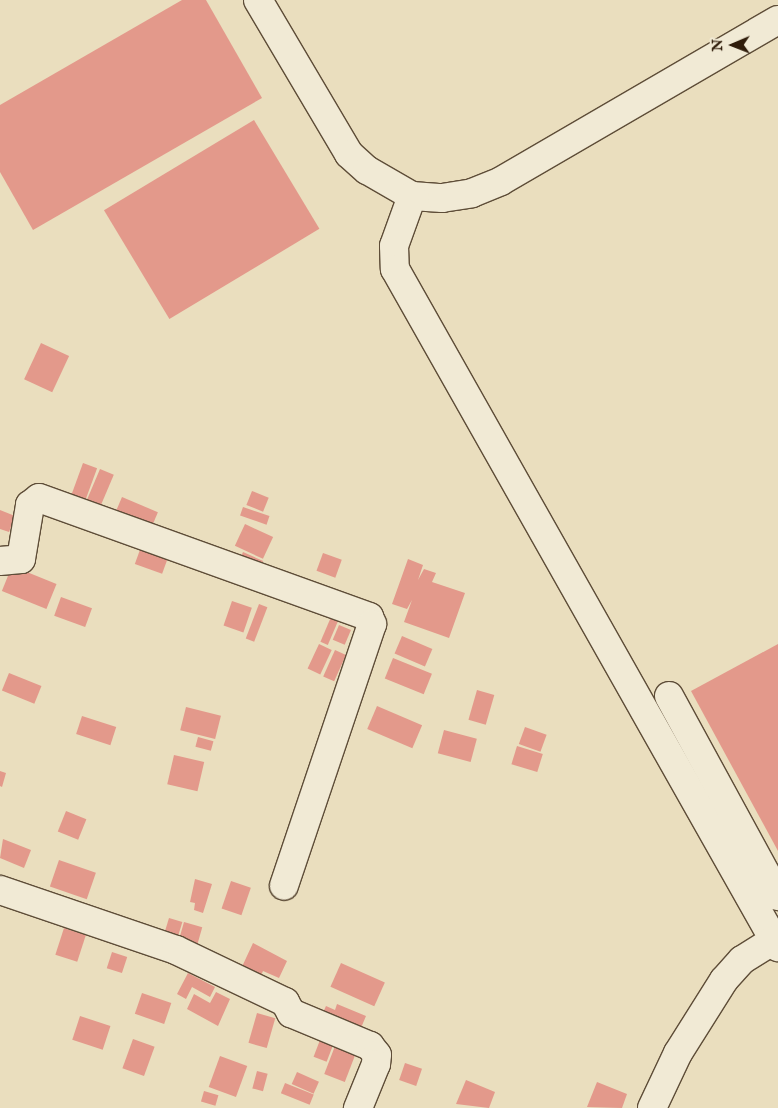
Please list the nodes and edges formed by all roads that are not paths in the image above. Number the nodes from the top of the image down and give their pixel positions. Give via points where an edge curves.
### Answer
1 (258, 0) edge
2 (778, 20) edge
3 (412, 196) junction
4 (0, 561) edge
5 (668, 696) dead end
6 (284, 886) dead end
7 (0, 890) edge
8 (778, 896) edge
9 (776, 944) edge
10 (358, 1108) edge
11 (652, 1108) edge

1 - 3 street via 349,154 367,170
2 - 3 street via 501,181 465,194
3 - 9 street via 394,246 395,269
4 - 6 street via 21,559 30,505 40,498 369,617 372,624
5 - 8 street
7 - 10 street via 176,950 285,1002 290,1013 370,1046 377,1055 376,1064
9 - 11 street via 742,960 724,980 678,1053

